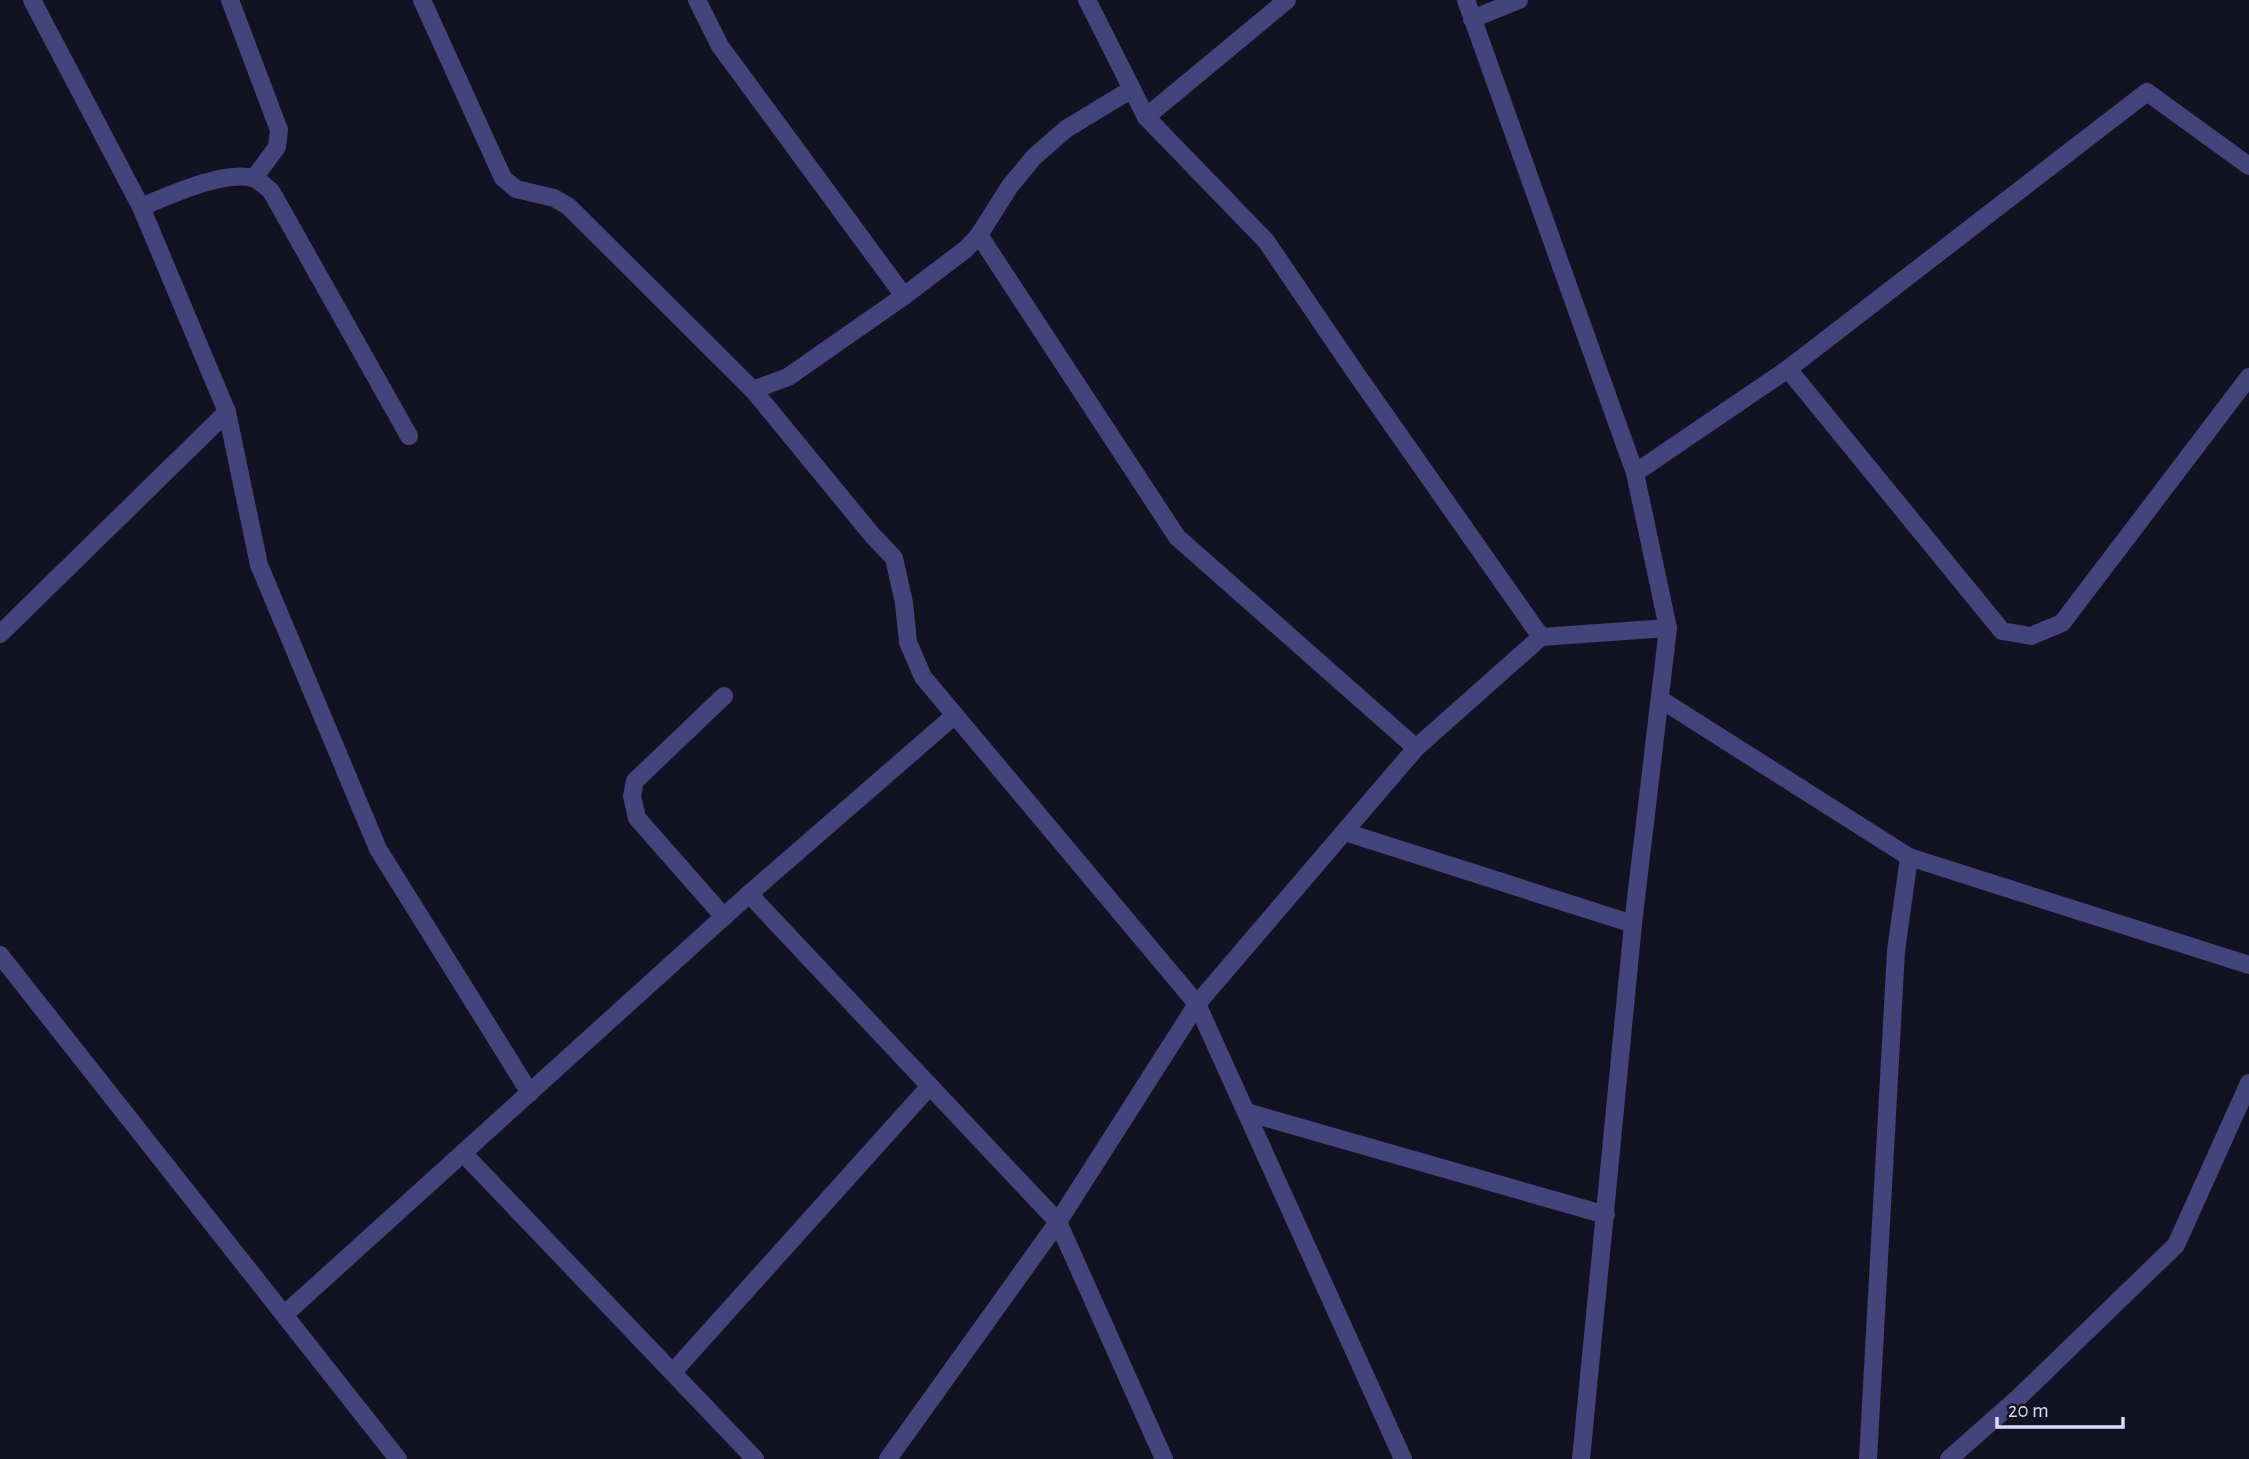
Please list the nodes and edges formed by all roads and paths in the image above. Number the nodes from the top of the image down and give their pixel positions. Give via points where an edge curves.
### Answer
1 (32, 0) edge
2 (230, 0) edge
3 (422, 0) edge
4 (697, 0) edge
5 (1087, 0) edge
6 (1287, 0) edge
7 (1466, 0) edge
8 (1519, 0) edge
9 (1472, 19) junction
10 (1132, 89) junction
11 (1146, 117) junction
12 (2249, 166) edge
13 (254, 178) junction
14 (141, 207) junction
15 (979, 235) junction
16 (904, 296) junction
17 (1788, 369) junction
18 (2249, 377) edge
19 (753, 390) junction
20 (227, 412) junction
21 (409, 436) dead end
22 (1635, 473) junction
23 (1668, 628) junction
24 (0, 634) edge
25 (1541, 637) junction
26 (724, 696) dead end
27 (1660, 699) junction
28 (955, 715) junction
29 (1416, 748) junction
30 (1345, 832) junction
31 (1909, 857) junction
32 (749, 894) junction
33 (723, 917) junction
34 (1633, 924) junction
35 (0, 955) edge
36 (2249, 965) edge
37 (1197, 1004) junction
38 (2249, 1083) edge
39 (930, 1086) junction
40 (530, 1093) junction
41 (1246, 1112) junction
42 (463, 1153) junction
43 (1606, 1215) junction
44 (1058, 1222) junction
45 (285, 1314) junction
46 (673, 1372) junction
47 (398, 1459) edge
48 (755, 1459) edge
49 (888, 1459) edge
50 (1164, 1459) edge
51 (1403, 1459) edge
52 (1581, 1459) edge
53 (1868, 1459) edge
54 (1950, 1459) edge

1 - 14 street
2 - 13 street via 279,130 277,147
3 - 19 street via 503,178 516,189 568,206
4 - 16 street via 720,46
5 - 10 street
6 - 11 street
7 - 9 street
8 - 9 street
9 - 22 street
10 - 11 street
10 - 15 street via 1066,129 1034,157
11 - 25 street via 1266,241
12 - 17 street via 2147,92
13 - 14 street via 226,178
13 - 21 street via 271,191
14 - 20 street
15 - 16 street
15 - 29 street via 1177,537
16 - 19 street via 788,377
17 - 18 street via 2002,631 2031,636 2063,623
17 - 22 street
19 - 28 street via 894,558 908,642 923,677
20 - 24 street
20 - 40 street via 259,565 378,849
22 - 23 street
23 - 25 street
23 - 27 street
25 - 29 street
26 - 33 street via 635,780 632,796 637,818
27 - 31 street
27 - 34 street
28 - 32 street
28 - 37 street
29 - 30 street
30 - 34 street
30 - 37 street
31 - 36 street
31 - 53 street via 1896,951
32 - 33 street
32 - 39 street
33 - 40 street
34 - 43 street
35 - 45 street
37 - 41 street
37 - 44 street
38 - 54 street via 2176,1245
39 - 44 street
39 - 46 street
40 - 42 street
41 - 43 street
41 - 51 street
42 - 45 street
42 - 46 street
43 - 52 street
44 - 49 street
44 - 50 street
45 - 47 street
46 - 48 street

